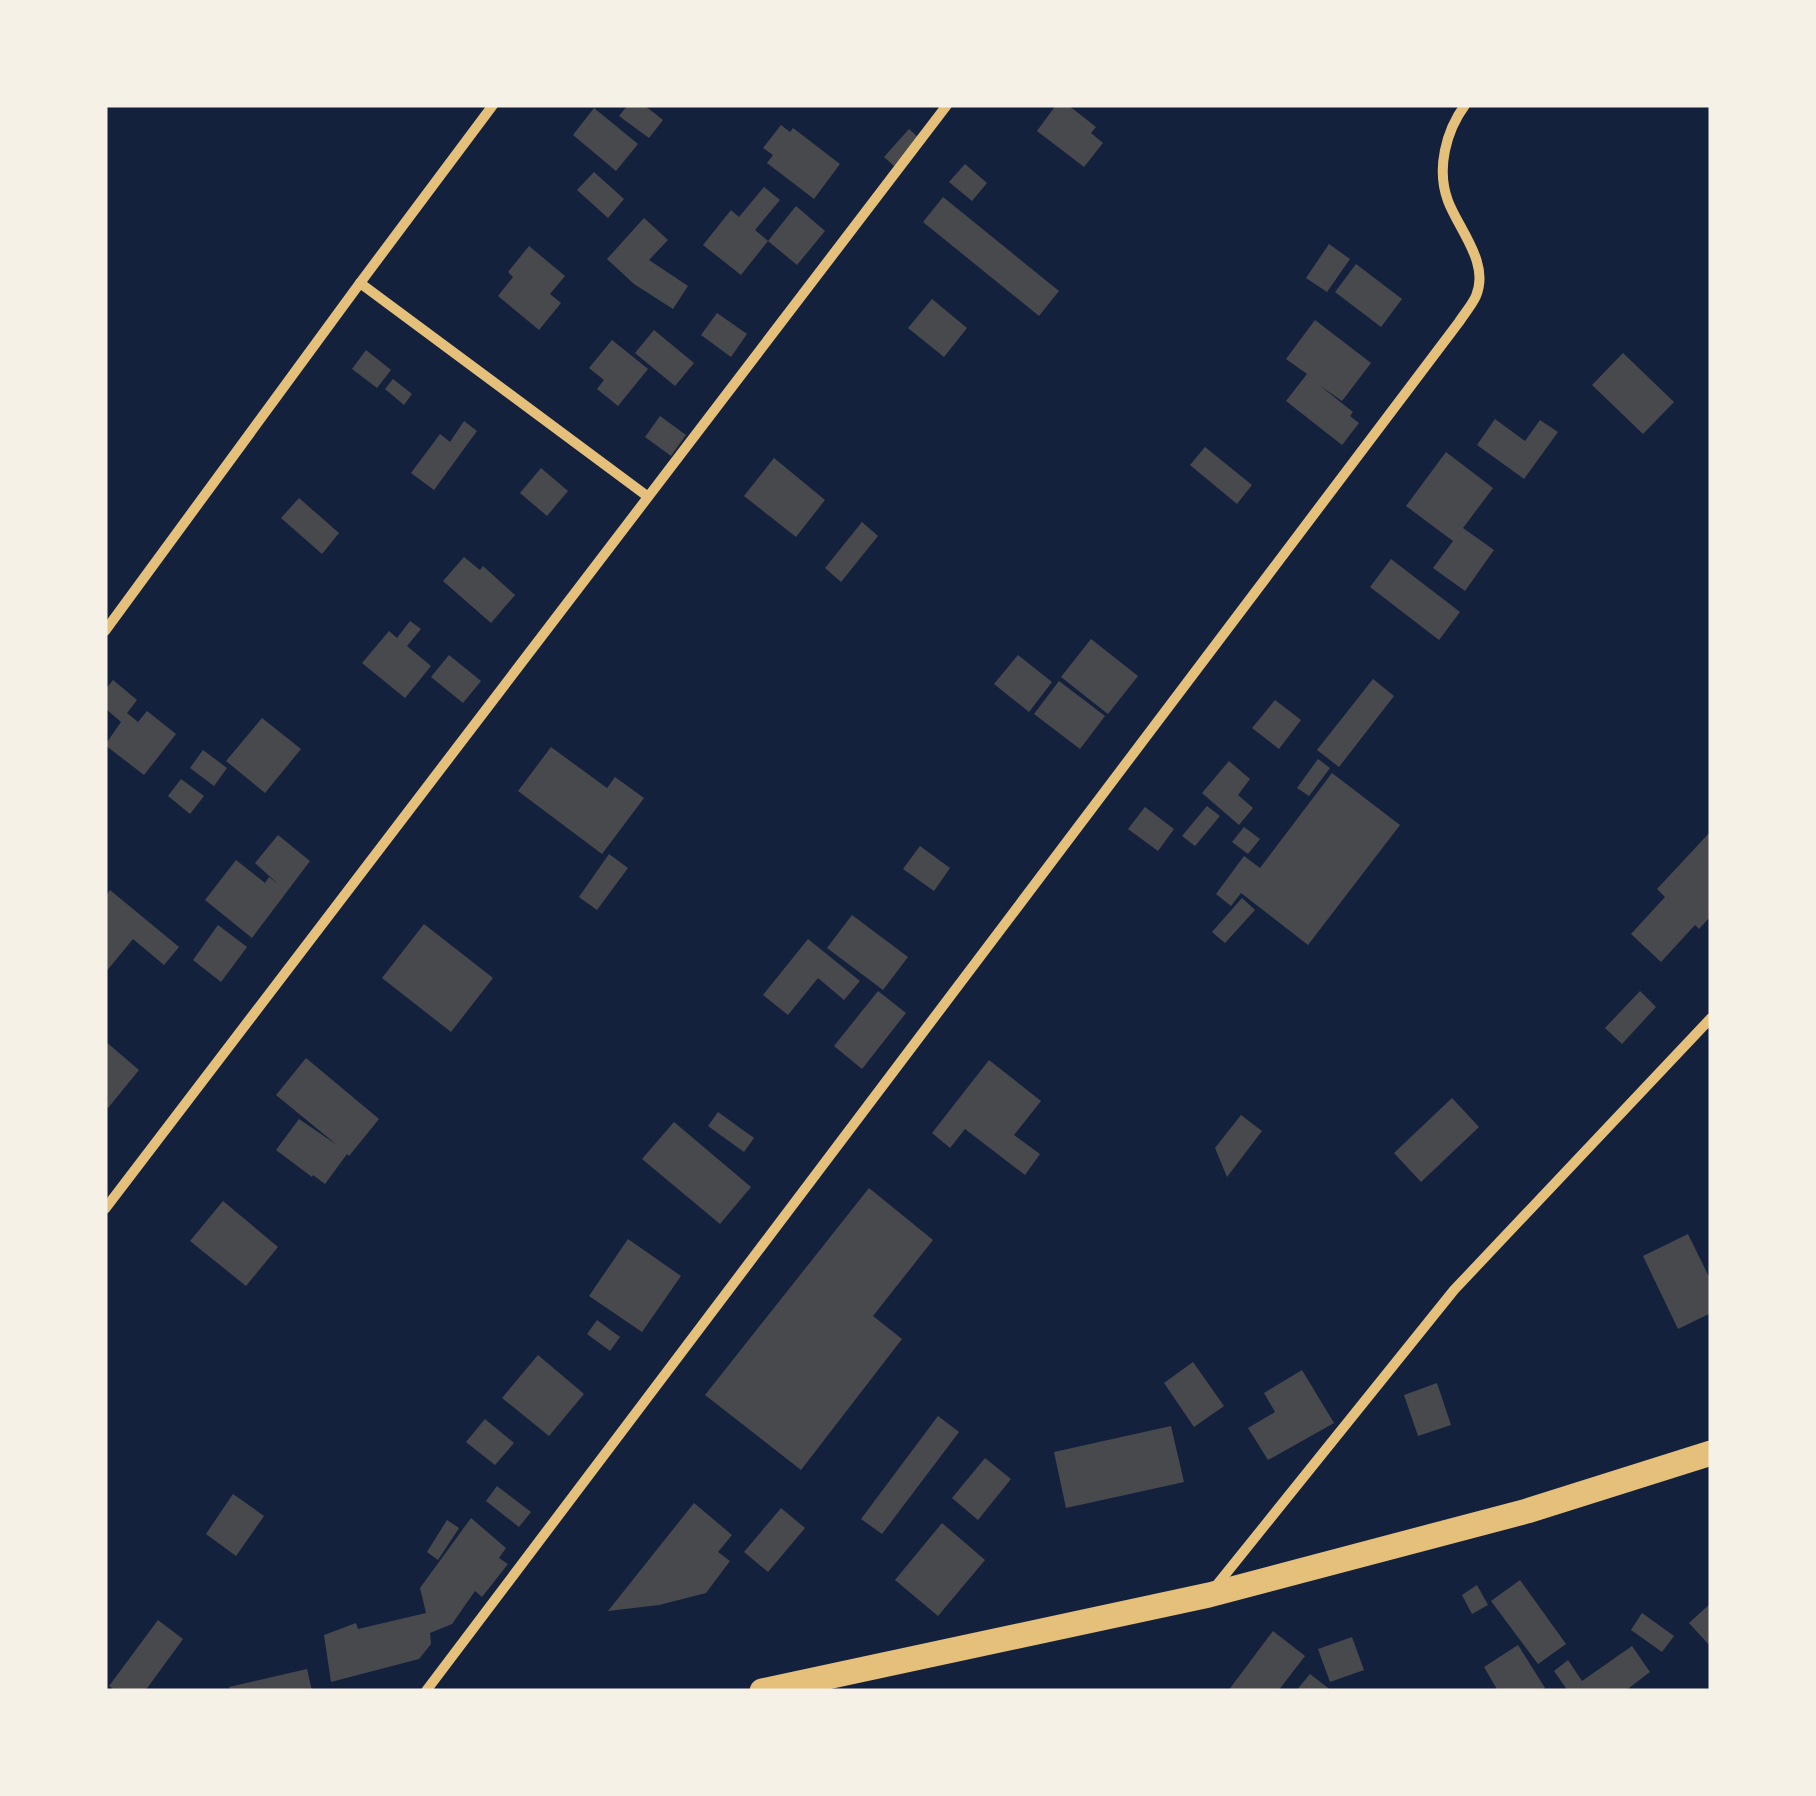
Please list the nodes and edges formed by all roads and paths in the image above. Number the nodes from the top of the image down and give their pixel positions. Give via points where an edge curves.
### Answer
1 (494, 105) edge
2 (947, 105) edge
3 (1466, 105) edge
4 (360, 283) junction
5 (647, 496) junction
6 (105, 630) edge
7 (1711, 1018) edge
8 (105, 1209) edge
9 (1711, 1454) edge
10 (1209, 1595) junction
11 (426, 1691) edge
12 (762, 1691) edge

1 - 4 street
2 - 5 street
3 - 11 street via 1442,158 1446,198 1479,263 1478,293
4 - 5 street
4 - 6 street
5 - 8 street
7 - 10 street via 1454,1290
9 - 10 main road via 1527,1511
10 - 12 main road

